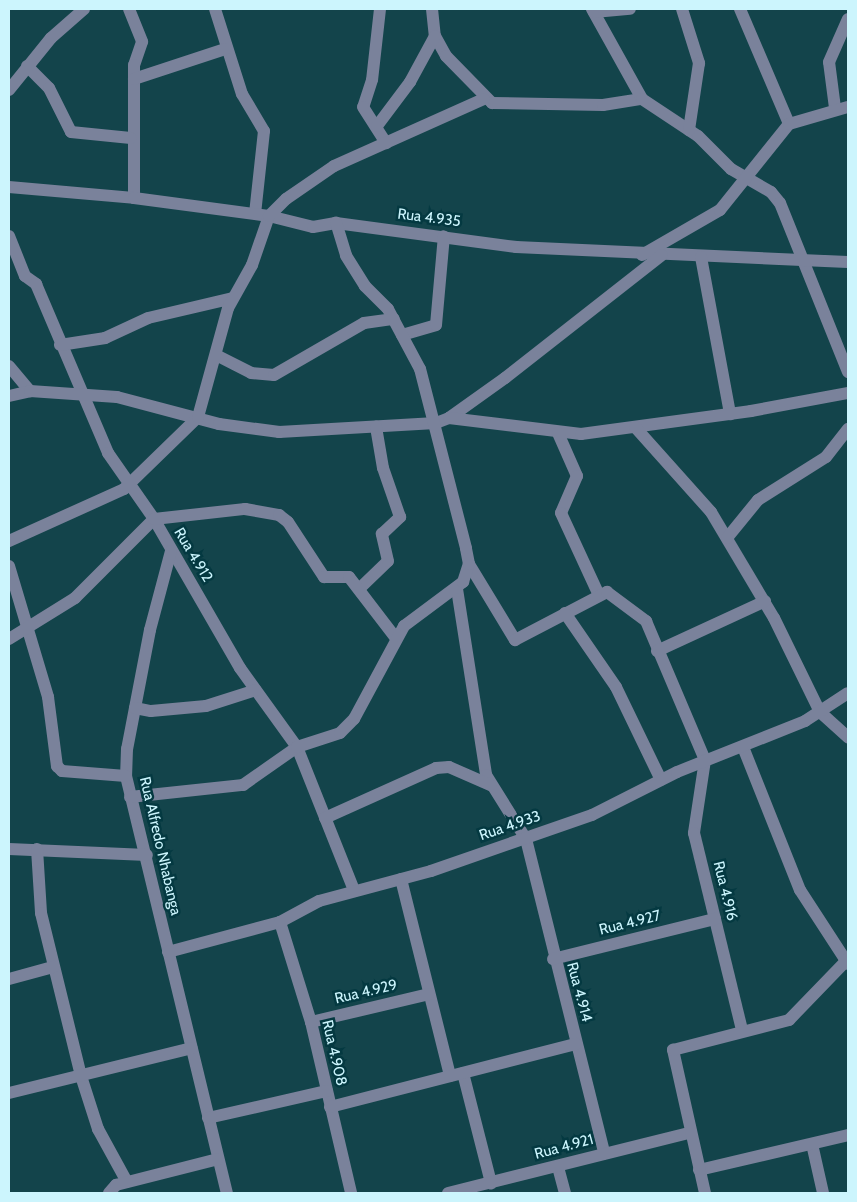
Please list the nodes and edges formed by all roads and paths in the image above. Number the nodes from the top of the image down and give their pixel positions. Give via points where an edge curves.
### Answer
1 (84, 9) edge
2 (130, 9) edge
3 (215, 9) edge
4 (380, 9) edge
5 (432, 9) edge
6 (630, 9) edge
7 (682, 9) edge
8 (740, 9) edge
9 (593, 10) edge
10 (848, 19) edge
11 (435, 36) junction
12 (225, 49) junction
13 (27, 66) junction
14 (134, 79) junction
15 (9, 90) edge
16 (642, 98) junction
17 (484, 99) junction
18 (842, 108) edge
19 (789, 124) junction
20 (377, 126) junction
21 (690, 130) junction
22 (131, 138) junction
23 (386, 143) junction
24 (747, 180) junction
25 (9, 187) edge
26 (134, 198) junction
27 (255, 214) junction
28 (269, 216) junction
29 (336, 224) junction
30 (9, 236) edge
31 (444, 236) junction
32 (642, 255) junction
33 (662, 255) junction
34 (702, 257) junction
35 (804, 260) junction
36 (848, 262) edge
37 (233, 298) junction
38 (394, 319) junction
39 (402, 335) junction
40 (60, 345) junction
41 (216, 355) junction
42 (9, 366) edge
43 (848, 372) edge
44 (30, 391) junction
45 (82, 393) junction
46 (848, 393) edge
47 (9, 396) edge
48 (730, 414) junction
49 (198, 417) junction
50 (450, 418) junction
51 (436, 423) junction
52 (376, 427) junction
53 (635, 427) junction
54 (848, 428) edge
55 (558, 434) junction
56 (128, 484) junction
57 (154, 519) junction
58 (727, 538) junction
59 (9, 541) edge
60 (172, 551) junction
61 (469, 564) junction
62 (9, 566) edge
63 (457, 589) junction
64 (358, 590) junction
65 (598, 594) junction
66 (765, 601) junction
67 (565, 613) junction
68 (28, 629) junction
69 (395, 637) junction
70 (9, 639) edge
71 (657, 651) junction
72 (256, 690) junction
73 (848, 693) edge
74 (135, 708) junction
75 (820, 712) junction
76 (848, 737) edge
77 (297, 747) junction
78 (742, 747) junction
79 (705, 760) junction
80 (126, 776) junction
81 (661, 780) junction
82 (490, 785) junction
83 (130, 797) junction
84 (325, 818) junction
85 (526, 839) junction
86 (9, 849) edge
87 (37, 849) junction
88 (147, 855) junction
89 (401, 879) junction
90 (354, 890) junction
91 (715, 919) junction
92 (280, 922) junction
93 (168, 952) junction
94 (553, 959) junction
95 (848, 961) edge
96 (53, 967) junction
97 (9, 979) edge
98 (429, 994) junction
99 (311, 1022) junction
100 (742, 1030) junction
101 (576, 1044) junction
102 (192, 1048) junction
103 (463, 1073) junction
104 (81, 1076) junction
105 (450, 1076) junction
106 (326, 1091) junction
107 (9, 1093) edge
108 (330, 1107) junction
109 (208, 1118) junction
110 (689, 1133) junction
111 (848, 1135) edge
112 (812, 1144) junction
113 (604, 1153) junction
114 (218, 1159) junction
115 (558, 1167) junction
116 (699, 1170) junction
117 (128, 1182) junction
118 (491, 1184) junction
119 (109, 1192) edge
120 (227, 1193) edge
121 (351, 1193) edge
122 (450, 1193) edge
123 (565, 1193) edge
124 (705, 1193) edge
125 (824, 1193) edge

1 - 13 street
2 - 14 street via 142,42
3 - 12 street
4 - 20 street via 372,80 363,104
5 - 11 street
6 - 9 street
7 - 21 street via 699,64
8 - 19 street
9 - 16 street
10 - 18 street via 829,62
11 - 17 street
11 - 20 street via 410,82
12 - 14 street
12 - 27 street via 242,94 264,131
13 - 15 street
13 - 22 street via 49,88 71,132
14 - 22 street
16 - 17 street via 603,105 511,104
16 - 21 street
17 - 23 street
18 - 19 street
19 - 24 street
20 - 23 street
21 - 24 street
22 - 26 street
23 - 28 street via 309,181
24 - 32 street via 720,210
24 - 35 street via 771,192 780,203
25 - 26 street, Rua 4.935
26 - 27 street, Rua 4.935
27 - 28 street, Rua 4.935
28 - 29 street, Rua 4.935 via 313,227
28 - 37 street via 252,265
29 - 31 street, Rua 4.935
29 - 38 street via 350,262
30 - 40 street, Rua 4.912 via 25,276 36,284
31 - 32 street, Rua 4.935 via 516,247
31 - 39 street via 436,325
32 - 33 street, Rua 4.935
33 - 34 street, Rua 4.935
33 - 50 street
34 - 35 street, Rua 4.935
34 - 48 street
35 - 36 street, Rua 4.935
35 - 43 street
37 - 40 street via 155,316 105,338
37 - 41 street
38 - 39 street
38 - 41 street via 364,323 274,375 251,372
39 - 51 street via 420,369
40 - 45 street, Rua 4.912 via 79,379
41 - 49 street
42 - 44 street
44 - 45 street via 48,396
44 - 47 street
45 - 49 street via 150,403
45 - 56 street, Rua 4.912 via 108,453
46 - 48 street
48 - 53 street
49 - 52 street via 219,424 279,432
49 - 56 street
50 - 51 street
50 - 55 street
51 - 52 street
51 - 61 street via 448,488
52 - 64 street via 383,468 400,517 382,534 388,561
53 - 55 street
53 - 58 street via 692,486
54 - 58 street via 826,457 758,500
55 - 65 street via 577,476 561,513
56 - 57 street, Rua 4.912
56 - 59 street
57 - 60 street, Rua 4.912
57 - 64 street via 245,509 279,515 324,577 349,577
57 - 68 street via 92,584
58 - 66 street
60 - 72 street, Rua 4.912
60 - 74 street, Rua Alfredo Nhabanga
61 - 63 street
61 - 67 street via 511,638 519,640
62 - 68 street
63 - 69 street via 423,611
63 - 82 street
64 - 69 street
65 - 67 street
65 - 71 street via 615,594 641,616
66 - 71 street
66 - 75 street
67 - 81 street via 616,686
68 - 70 street
68 - 80 street via 48,697 57,766 62,771
69 - 77 street via 354,719 340,733
71 - 79 street
72 - 74 street via 206,706 151,711
72 - 77 street, Rua 4.912
73 - 75 street, Rua 4.933
74 - 80 street, Rua Alfredo Nhabanga
75 - 76 street
75 - 78 street, Rua 4.933
77 - 83 street via 243,785
77 - 84 street, Rua 4.912
78 - 79 street, Rua 4.933
78 - 95 street via 800,890 818,923
79 - 81 street, Rua 4.933
79 - 91 street, Rua 4.916 via 694,833
80 - 83 street, Rua Alfredo Nhabanga
81 - 85 street, Rua 4.933 via 621,803
82 - 84 street via 449,767 436,768
82 - 85 street
83 - 88 street, Rua Alfredo Nhabanga
84 - 90 street, Rua 4.912
85 - 89 street, Rua 4.933
85 - 94 street, Rua 4.914
86 - 87 street
87 - 88 street
87 - 96 street via 38,896
88 - 93 street, Rua Alfredo Nhabanga
89 - 90 street, Rua 4.933
89 - 98 street
90 - 92 street, Rua 4.933 via 300,909
91 - 94 street, Rua 4.927
91 - 100 street, Rua 4.916
92 - 93 street, Rua 4.933
92 - 99 street, Rua 4.908
93 - 102 street, Rua Alfredo Nhabanga
94 - 101 street, Rua 4.914
95 - 100 street via 789,1020
96 - 97 street
96 - 104 street
98 - 99 street, Rua 4.929
98 - 105 street
99 - 106 street, Rua 4.908
100 - 110 street via 673,1050
101 - 103 street
101 - 113 street, Rua 4.914
102 - 104 street
102 - 109 street, Rua Alfredo Nhabanga
103 - 105 street
103 - 118 street
104 - 107 street
104 - 117 street via 98,1129
105 - 108 street
106 - 108 street, Rua 4.908
106 - 109 street
108 - 121 street, Rua 4.908
109 - 114 street, Rua Alfredo Nhabanga
110 - 113 street, Rua 4.921
110 - 116 street
111 - 112 street
112 - 116 street
112 - 125 street
113 - 115 street, Rua 4.921
114 - 117 street
114 - 120 street, Rua Alfredo Nhabanga
115 - 118 street, Rua 4.921
115 - 123 street
116 - 124 street
117 - 119 street
118 - 122 street, Rua 4.921

